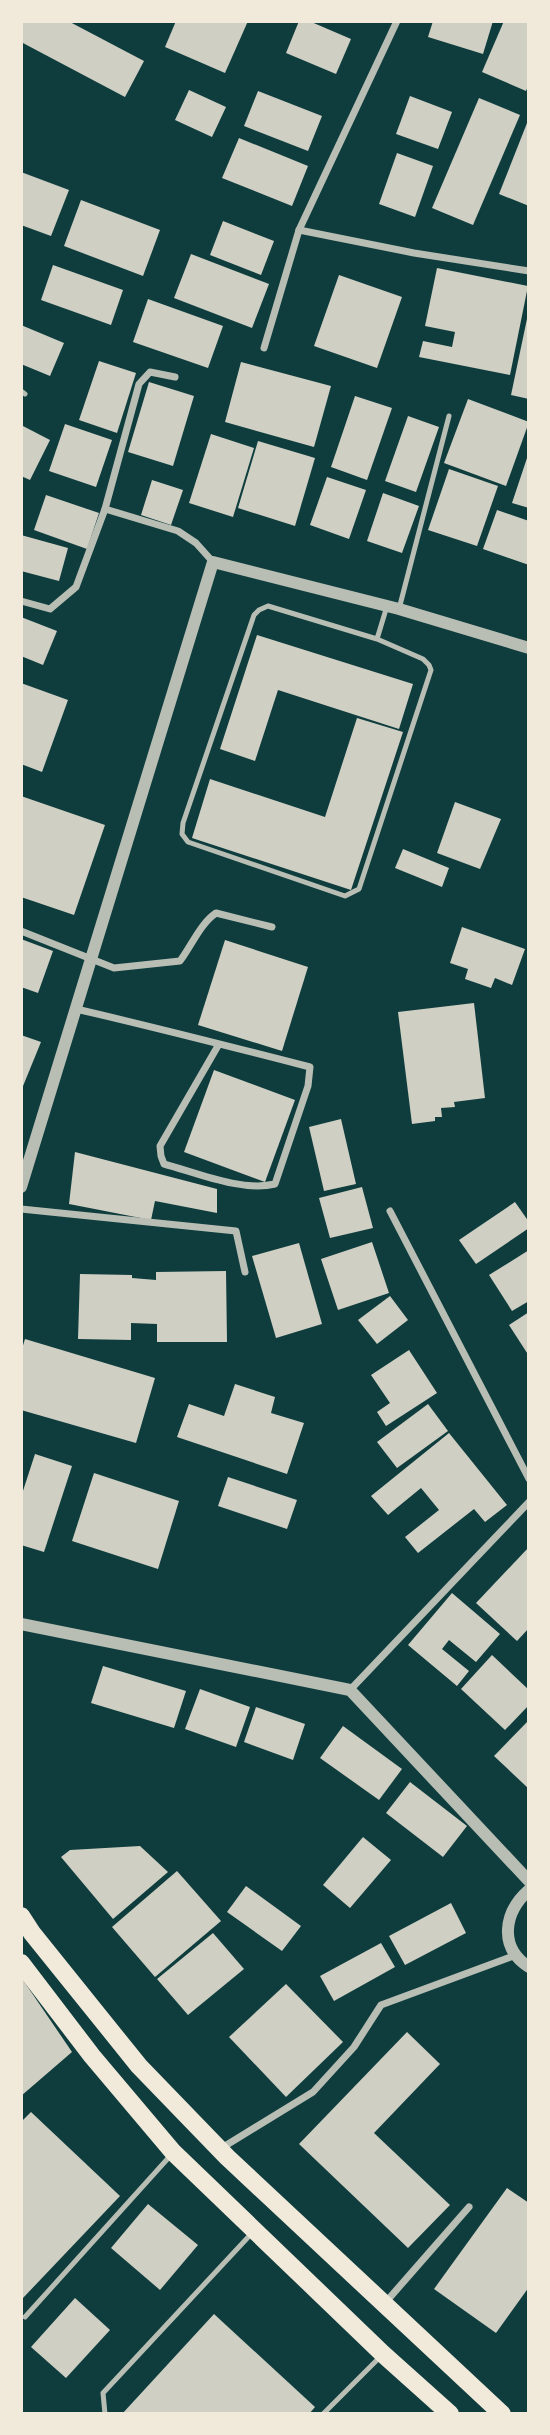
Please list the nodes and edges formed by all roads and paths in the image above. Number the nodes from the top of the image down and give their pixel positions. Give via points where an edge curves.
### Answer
1 (397, 21) edge
2 (299, 230) junction
3 (529, 271) edge
4 (264, 348) dead end
5 (175, 377) dead end
6 (449, 416) dead end
7 (105, 509) junction
8 (213, 562) junction
9 (21, 601) edge
10 (393, 607) junction
11 (377, 639) junction
12 (529, 648) edge
13 (272, 927) dead end
14 (21, 931) edge
15 (91, 959) junction
16 (76, 1009) junction
17 (219, 1044) junction
18 (21, 1187) edge
19 (21, 1209) edge
20 (390, 1211) dead end
21 (245, 1272) dead end
22 (529, 1479) edge
23 (529, 1502) edge
24 (21, 1624) edge
25 (350, 1690) junction
26 (529, 1881) edge
27 (529, 1891) edge
28 (21, 1916) edge
29 (516, 1955) junction
30 (21, 1963) edge
31 (529, 1967) edge
32 (220, 2150) junction
33 (173, 2152) junction
34 (469, 2207) dead end
35 (254, 2231) junction
36 (384, 2304) junction
37 (25, 2317) dead end
38 (383, 2354) junction
39 (105, 2414) edge
40 (323, 2414) edge
41 (450, 2414) edge
42 (502, 2414) edge

1 - 2 street
2 - 3 street
2 - 4 street
5 - 7 street via 150,372 139,384
6 - 10 lane
7 - 8 street via 178,531
7 - 9 street via 76,587 50,610
8 - 10 street
8 - 15 street
10 - 11 lane
10 - 12 street
11 - 11 lane via 268,606 254,615 183,823 182,834 188,842 345,897 359,889 431,670 423,659
13 - 15 street via 216,913 206,920 180,961 114,968
14 - 15 street
15 - 16 street
16 - 17 street
16 - 18 street
17 - 17 street via 310,1066 275,1184 238,1184 164,1164 160,1146
19 - 21 street via 236,1231
20 - 22 street
23 - 25 street
24 - 25 street
25 - 26 street
27 - 29 street via 510,1914 510,1943
28 - 32 main road via 139,2066
29 - 31 street
29 - 32 street via 381,2005 354,2046 313,2092
30 - 33 main road
32 - 36 main road
33 - 35 main road
33 - 37 lane
34 - 36 street
35 - 38 main road
35 - 39 lane via 103,2393
36 - 42 main road
38 - 40 lane
38 - 41 main road

